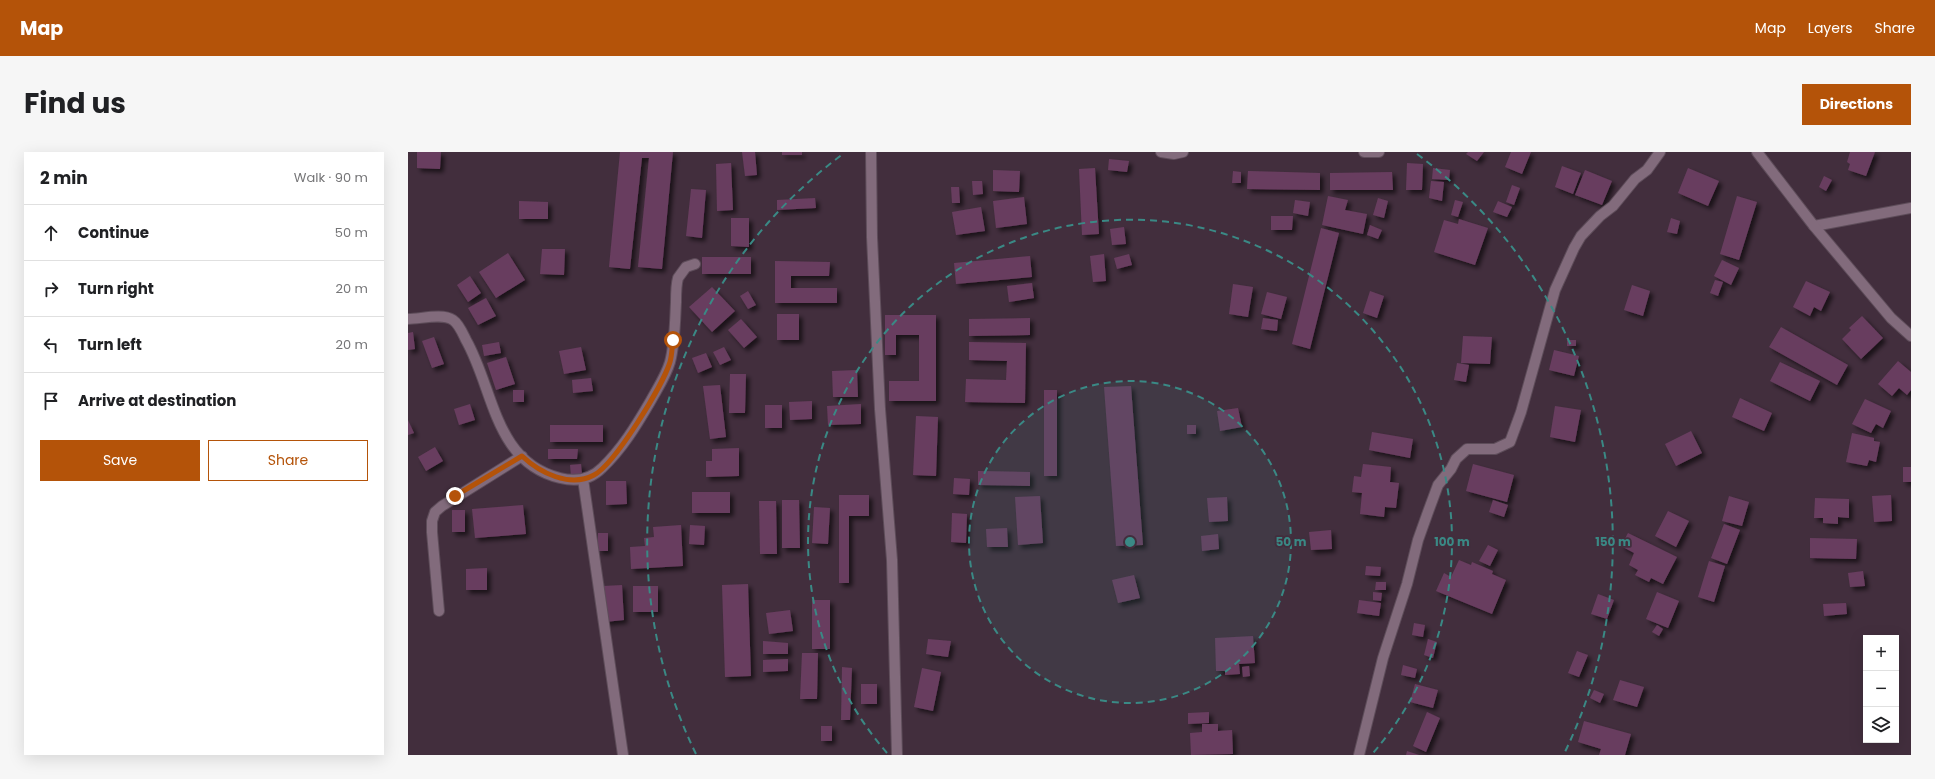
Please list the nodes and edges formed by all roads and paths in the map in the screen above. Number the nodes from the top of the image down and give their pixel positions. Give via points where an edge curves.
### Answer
1 (871, 152) edge
2 (1161, 152) edge
3 (1183, 152) edge
4 (1364, 152) edge
5 (1379, 152) edge
6 (1660, 152) edge
7 (1757, 152) edge
8 (1911, 208) edge
9 (1814, 226) junction
10 (695, 264) dead end
11 (408, 319) edge
12 (1911, 336) edge
13 (522, 456) junction
14 (583, 479) junction
15 (439, 611) dead end
16 (623, 755) edge
17 (897, 755) edge
18 (1359, 755) edge

1 - 17 street via 880,410 892,560
2 - 3 street
4 - 5 street
6 - 18 street via 1647,170 1635,179 1613,206 1581,236 1574,248 1555,290 1521,412 1510,442 1495,449 1467,449 1456,459 1438,485 1418,540 1383,658
7 - 9 street
8 - 9 street
9 - 12 street via 1891,318
10 - 14 street via 686,267 678,278 670,361 662,381 630,435 611,459 595,475
11 - 13 street via 443,318 453,320 459,327 472,350 498,422
13 - 14 street via 532,466 549,475 565,479
13 - 15 street via 455,496 436,512 432,521 432,532
14 - 16 street

